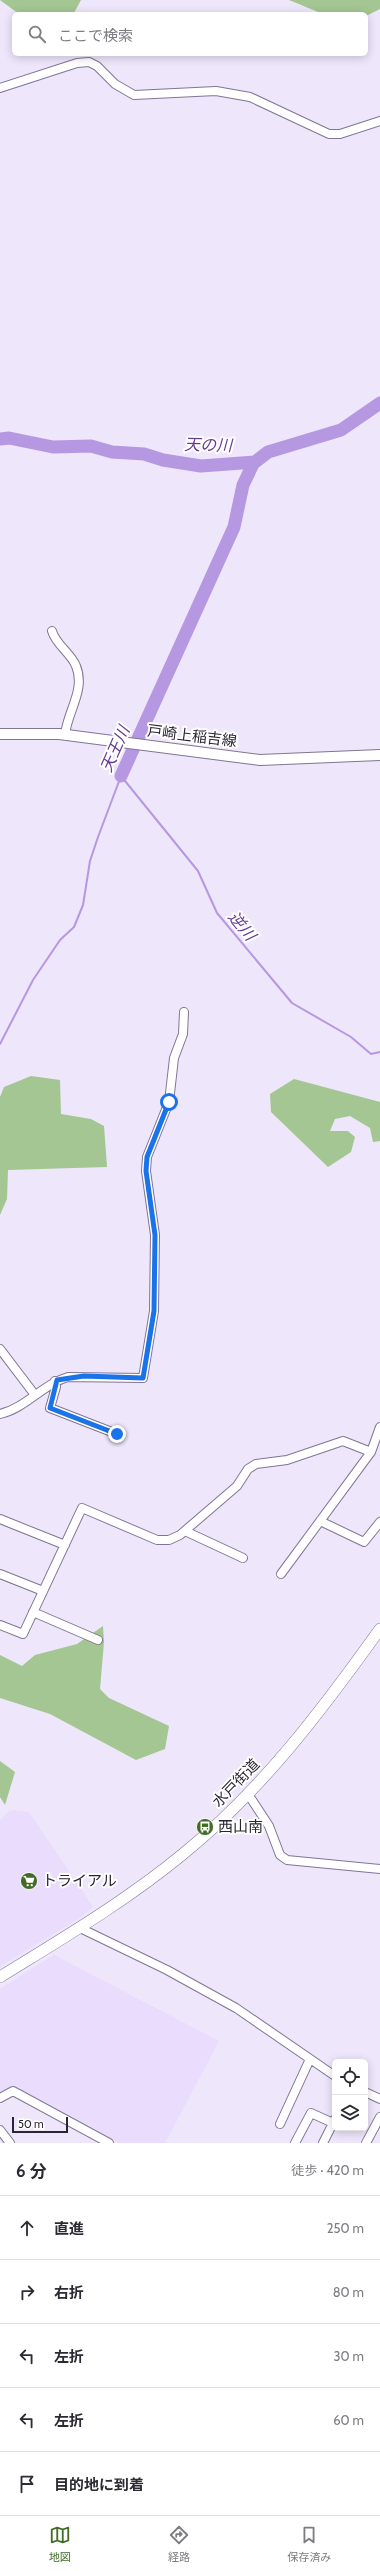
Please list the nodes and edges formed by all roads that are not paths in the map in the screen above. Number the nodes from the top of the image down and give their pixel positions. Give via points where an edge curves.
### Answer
1 (0, 88) edge
2 (380, 121) edge
3 (52, 631) dead end
4 (0, 734) edge
5 (65, 735) junction
6 (380, 755) edge
7 (184, 1012) dead end
8 (0, 1349) edge
9 (55, 1381) junction
10 (35, 1395) junction
11 (0, 1414) edge
12 (380, 1427) edge
13 (117, 1434) dead end
14 (372, 1452) junction
15 (0, 1519) edge
16 (320, 1521) junction
17 (380, 1522) edge
18 (185, 1531) junction
19 (65, 1545) junction
20 (243, 1558) dead end
21 (0, 1574) edge
22 (281, 1574) dead end
23 (43, 1591) junction
24 (33, 1612) junction
25 (0, 1626) edge
26 (380, 1629) edge
27 (98, 1640) dead end
28 (248, 1794) junction
29 (380, 1869) edge
30 (80, 1928) junction
31 (0, 1977) edge
32 (310, 2059) junction
33 (332, 2074) edge
34 (368, 2093) edge
35 (0, 2098) edge
36 (380, 2099) edge
37 (380, 2117) edge
38 (332, 2120) edge
39 (280, 2124) dead end
40 (332, 2125) edge
41 (0, 2130) edge
42 (10, 2143) edge
43 (109, 2143) edge
44 (295, 2143) edge
45 (323, 2143) edge
46 (366, 2143) edge

1 - 2 street via 77,63 88,62 101,69 115,84 134,95 216,91 250,97 329,134 340,134
3 - 5 street via 54,638 76,666 79,678
4 - 5 main road, 戸崎上稲吉線
5 - 6 main road, 戸崎上稲吉線 via 260,760
7 - 9 street via 184,1034 174,1058 169,1102 147,1157 146,1171 155,1235 154,1311 143,1378 84,1376
8 - 10 street
9 - 10 street
9 - 13 street via 56,1387 50,1408
10 - 11 street via 19,1406
12 - 14 street
14 - 16 street
14 - 18 street via 343,1441 287,1460 256,1464 248,1469 237,1486
15 - 19 street
16 - 17 street via 364,1542
16 - 22 street
18 - 19 street via 169,1540 157,1540 82,1508
18 - 20 street
19 - 23 street
21 - 23 street
23 - 24 street
24 - 25 street via 23,1634
24 - 27 street
26 - 28 highway, 水戸街道 via 323,1707
28 - 29 street via 269,1826 280,1855 287,1860
28 - 30 highway, 水戸街道 via 184,1853 123,1900
30 - 31 highway, 水戸街道
30 - 32 street via 167,1970 236,2008
32 - 33 street
32 - 39 street
34 - 36 street
35 - 43 street via 13,2091
37 - 46 street
38 - 44 street via 311,2113
40 - 45 street
41 - 42 street

